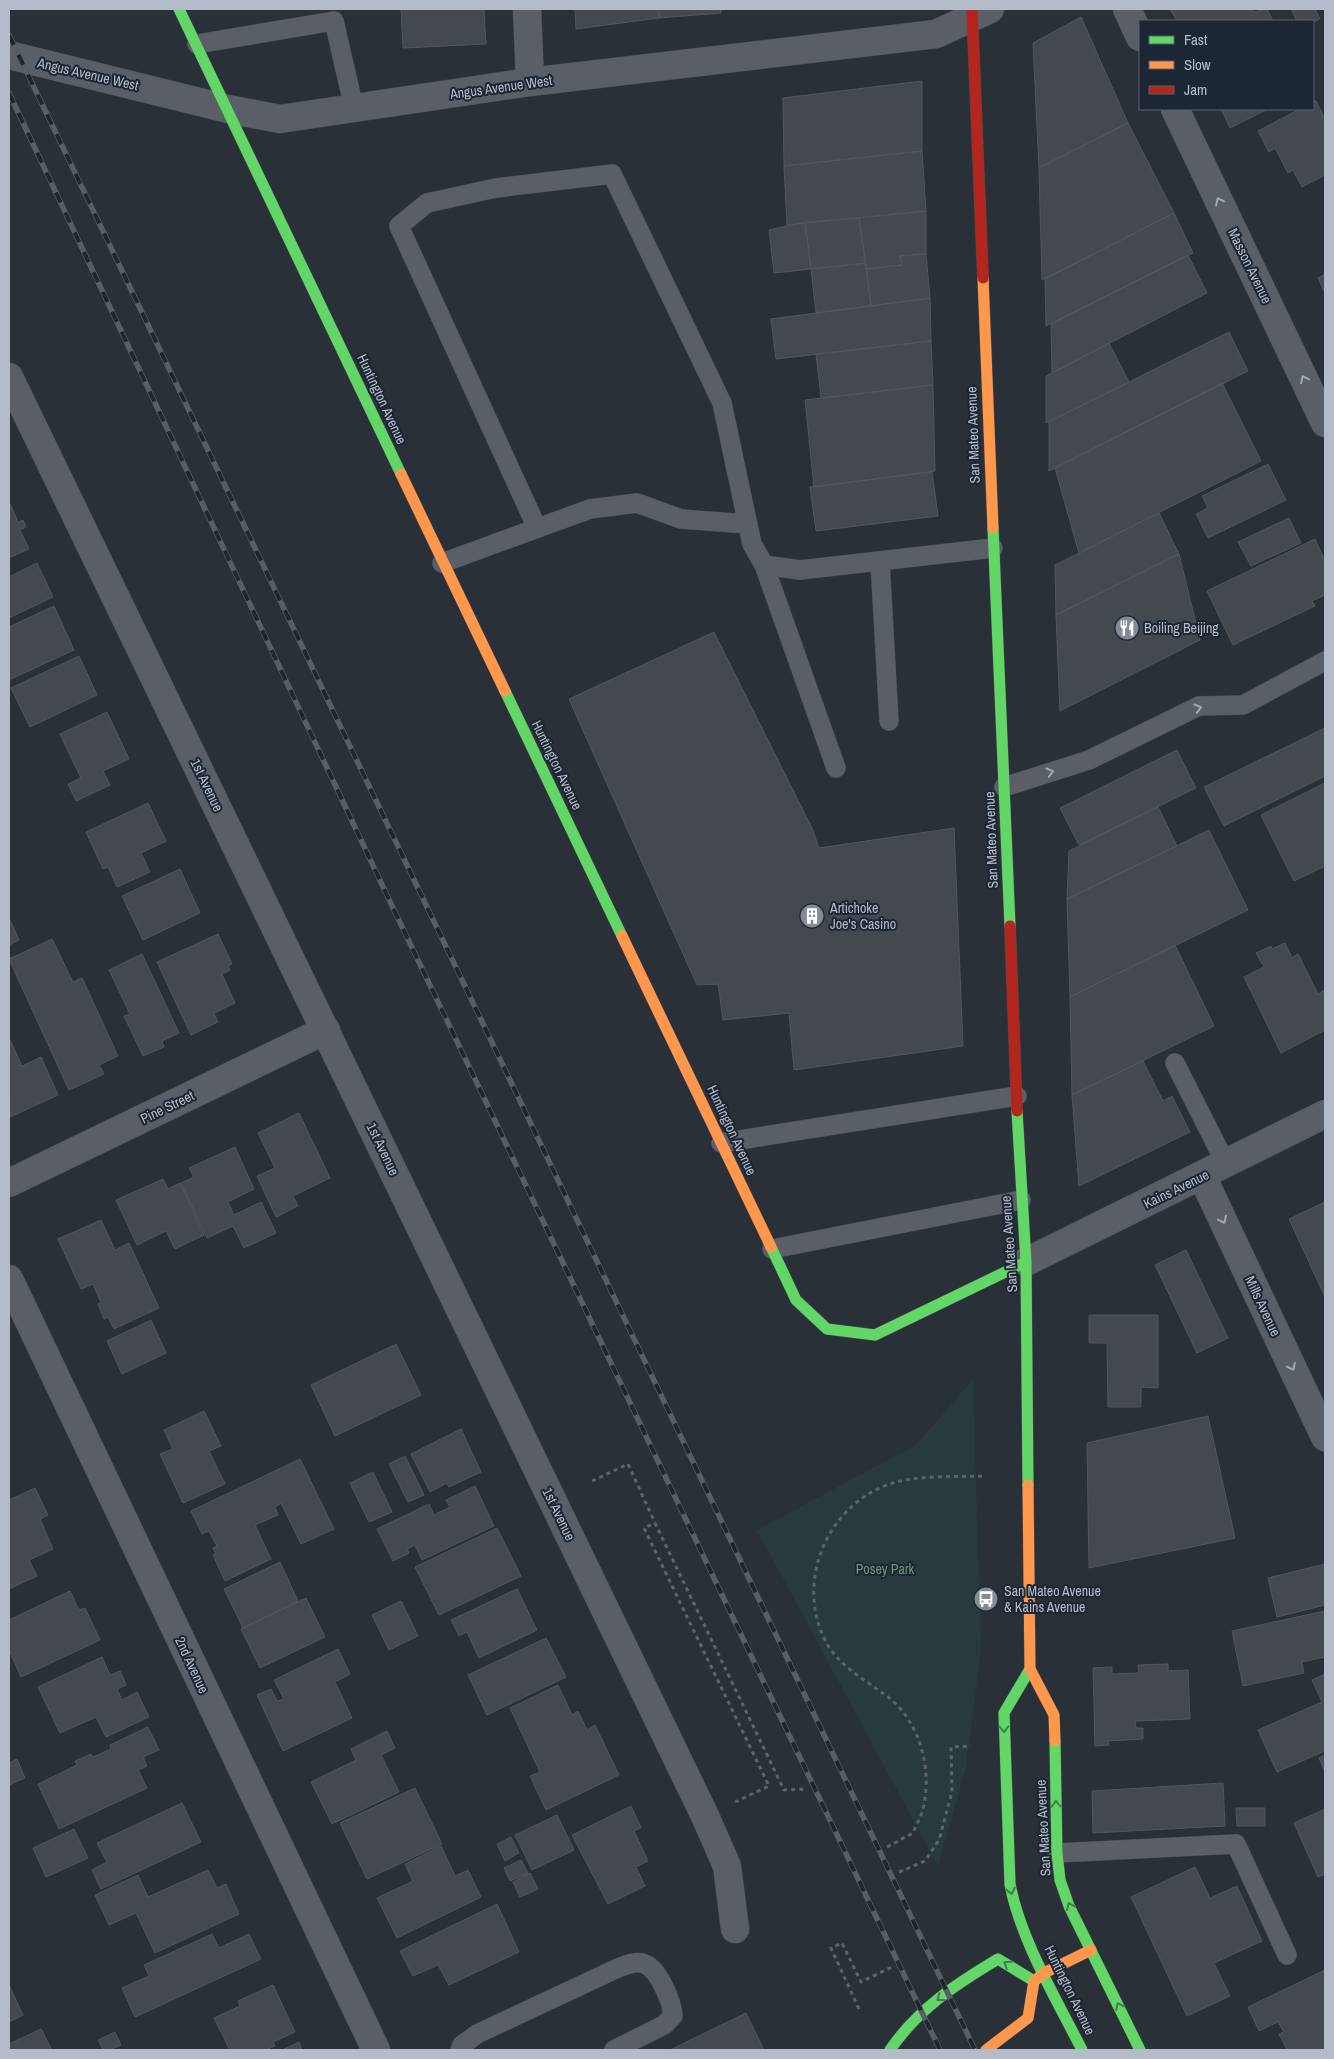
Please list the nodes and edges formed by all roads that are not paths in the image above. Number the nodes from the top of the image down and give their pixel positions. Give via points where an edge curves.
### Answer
1 (180, 9) edge
2 (527, 9) edge
3 (1127, 9) edge
4 (978, 12) edge
5 (1139, 35) edge
6 (197, 44) junction
7 (10, 56) edge
8 (530, 82) junction
9 (354, 108) junction
10 (228, 110) junction
11 (1175, 110) edge
12 (9, 377) edge
13 (1325, 423) edge
14 (748, 524) junction
15 (537, 528) junction
16 (993, 548) junction
17 (880, 561) junction
18 (442, 563) junction
19 (764, 565) junction
20 (1325, 661) edge
21 (889, 721) dead end
22 (836, 768) dead end
23 (1004, 787) junction
24 (326, 1030) junction
25 (1175, 1063) dead end
26 (1017, 1096) junction
27 (1325, 1114) edge
28 (721, 1143) junction
29 (1226, 1164) junction
30 (1202, 1176) junction
31 (9, 1183) edge
32 (1021, 1200) junction
33 (772, 1249) junction
34 (1026, 1262) junction
35 (9, 1279) edge
36 (1325, 1436) edge
37 (1030, 1669) junction
38 (1058, 1853) junction
39 (735, 1929) dead end
40 (1091, 1950) junction
41 (1287, 1955) dead end
42 (1046, 1972) junction
43 (1034, 1981) junction
44 (376, 2050) edge
45 (460, 2050) edge
46 (614, 2050) edge
47 (890, 2050) edge
48 (986, 2050) edge
49 (1082, 2050) edge
50 (1140, 2050) edge

1 - 6 street, Huntington Avenue
2 - 8 street
3 - 5 street
4 - 8 street, Angus Avenue West via 936,34
4 - 16 street, San Mateo Avenue
6 - 9 lane via 334,21
6 - 10 street, Huntington Avenue
7 - 10 street, Angus Avenue West
8 - 9 street, Angus Avenue West
9 - 10 street, Angus Avenue West via 280,119
10 - 18 street, Huntington Avenue
13 -> 11 street, Masson Avenue
12 - 24 street, 1st Avenue
14 - 15 lane via 681,519 637,503 590,509
14 - 15 lane via 722,403 612,174 496,188 426,203 399,226
14 - 19 lane via 752,544
15 - 18 lane
16 - 17 lane
16 - 23 street, San Mateo Avenue
17 - 19 lane via 800,570
17 - 21 lane
18 - 28 street, Huntington Avenue
19 - 22 lane
23 -> 20 lane via 1089,760 1199,706 1243,705
23 - 26 street, San Mateo Avenue
24 - 31 street, Pine Street
24 - 39 street, 1st Avenue via 705,1816 727,1866
25 - 29 lane
26 - 28 lane
26 - 32 street, San Mateo Avenue
27 - 29 street, Kains Avenue
28 - 33 street, Huntington Avenue
29 - 30 street, Kains Avenue
30 - 34 street, Kains Avenue
30 -> 36 street, Mills Avenue
32 - 33 lane
32 - 34 street, San Mateo Avenue
33 - 34 street, Huntington Avenue via 796,1300 827,1329 875,1335
34 - 37 street, San Mateo Avenue
35 - 44 street, 2nd Avenue
38 -> 37 street, San Mateo Avenue via 1054,1714
37 -> 42 street, Huntington Avenue via 1004,1713 1010,1884 1014,1906
40 -> 38 street, San Mateo Avenue via 1060,1880
38 - 41 lane via 1236,1844
40 - 42 street
50 -> 40 street
42 - 43 street
42 - 49 street, Huntington Avenue
43 -> 47 street via 998,1959 918,2014
43 - 48 street via 1028,2018
45 - 46 lane via 477,2034 632,1963 645,1964 654,1972 672,2001 673,2016 664,2025

